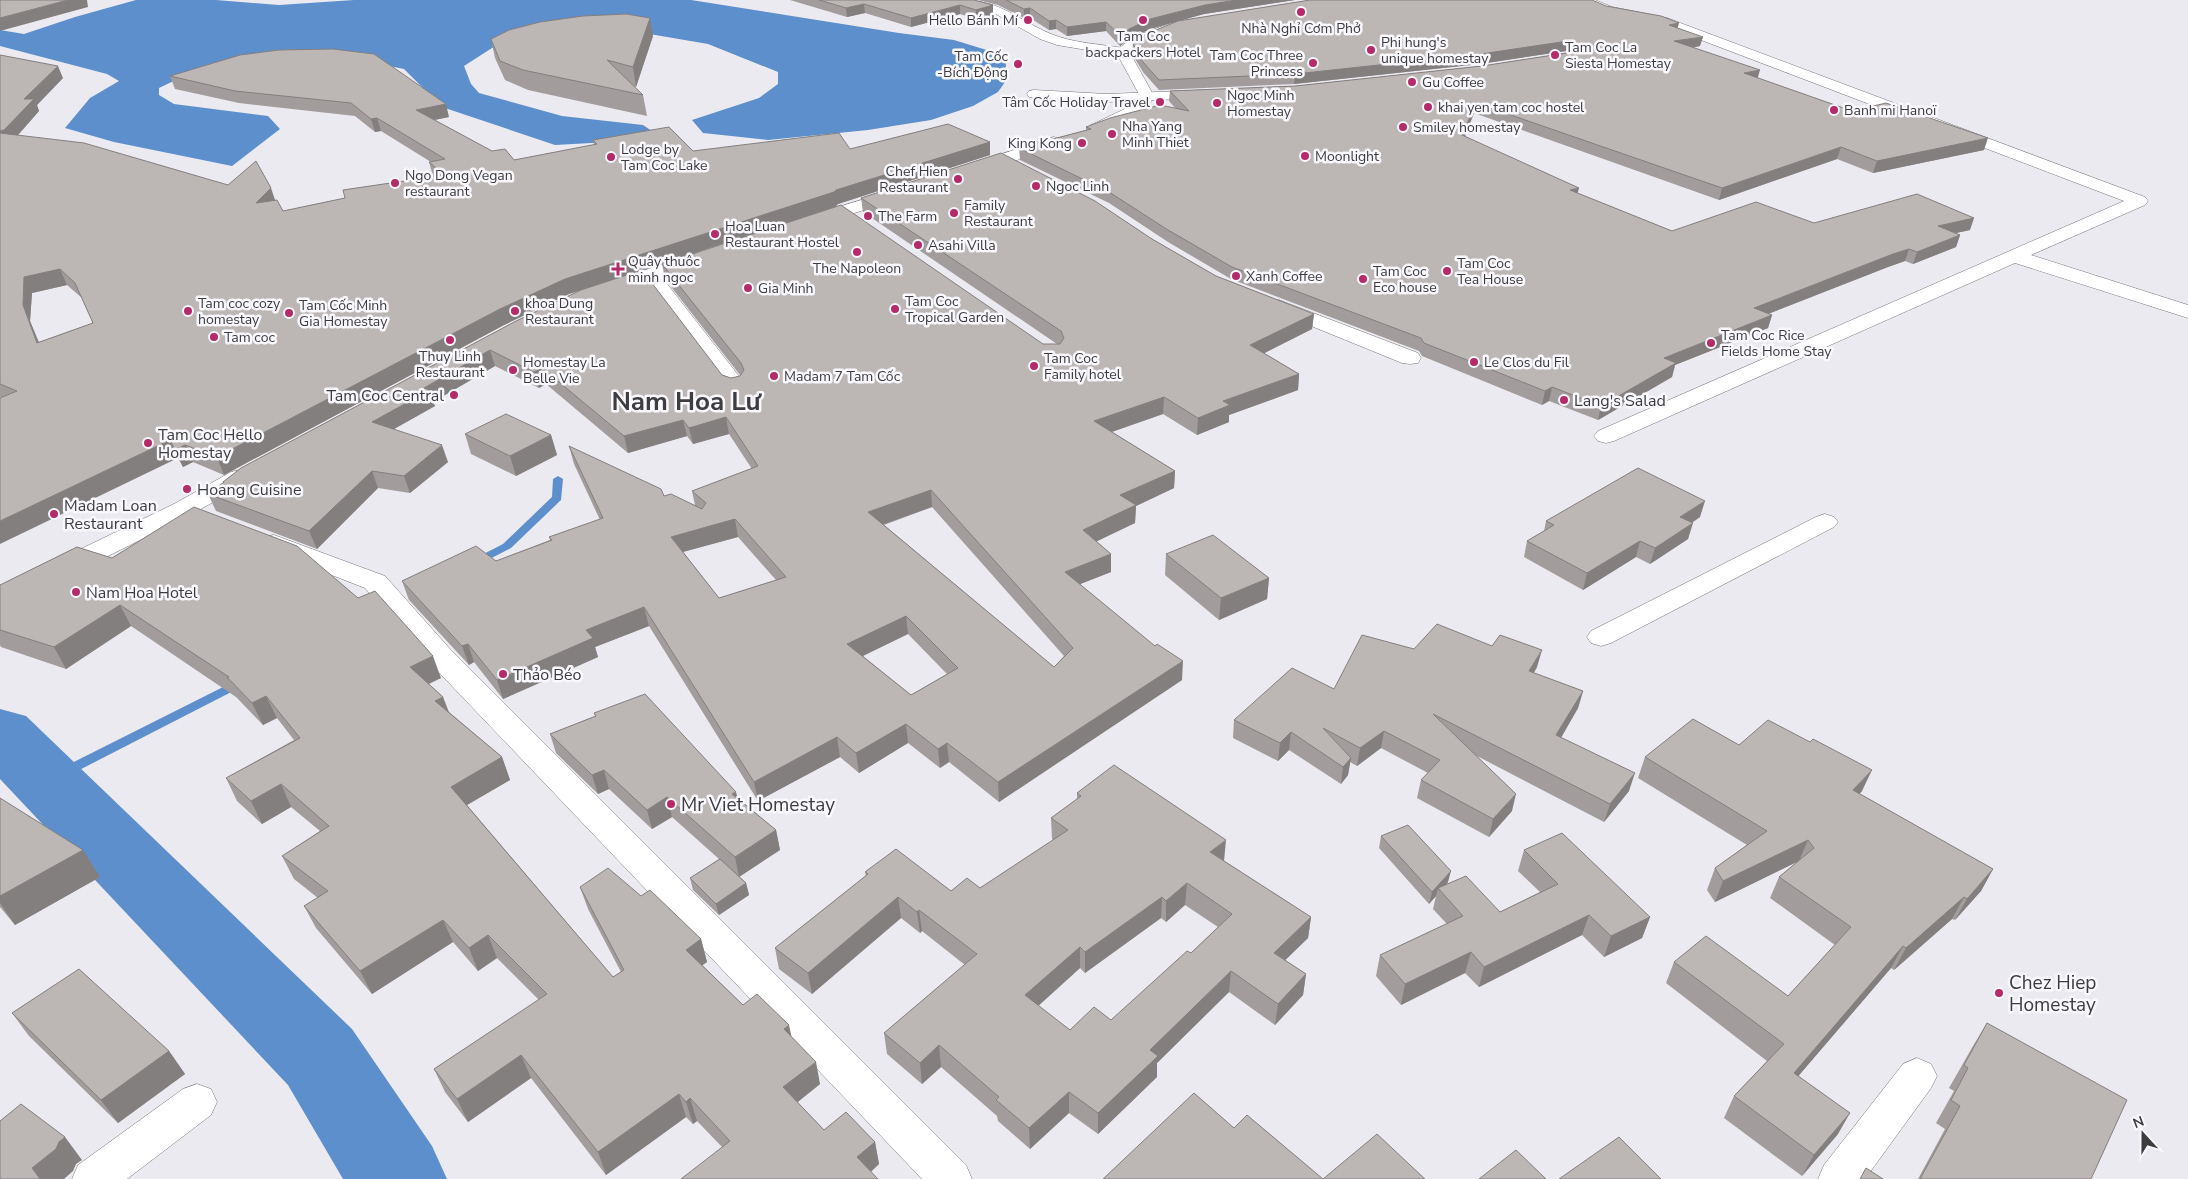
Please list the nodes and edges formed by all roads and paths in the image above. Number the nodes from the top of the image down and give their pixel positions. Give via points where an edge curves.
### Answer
1 (964, 0) edge
2 (1584, 0) edge
3 (1182, 25) edge
4 (1123, 52) junction
5 (1222, 93) edge
6 (1034, 94) dead end
7 (1147, 96) junction
8 (1004, 159) junction
9 (1026, 170) edge
10 (957, 174) edge
11 (919, 186) edge
12 (844, 210) junction
13 (864, 225) edge
14 (798, 226) edge
15 (715, 253) edge
16 (2014, 256) junction
17 (650, 275) junction
18 (593, 294) edge
19 (1259, 299) edge
20 (2188, 312) edge
21 (1410, 358) dead end
22 (734, 385) edge
23 (1606, 436) dead end
24 (257, 468) edge
25 (183, 509) junction
26 (210, 519) edge
27 (1825, 522) dead end
28 (247, 533) edge
29 (0, 599) edge
30 (1601, 637) dead end
31 (1917, 1076) dead end
32 (197, 1102) dead end
33 (93, 1179) edge
34 (951, 1179) edge
35 (1839, 1179) edge

1 - 4 street via 998,10 1062,42
2 - 16 street via 1609,10 1662,21 2139,201
3 - 4 street via 1140,39
4 - 7 street
5 - 7 street
6 - 7 street via 1106,98
7 - 8 street via 1138,108 1100,126
8 - 9 street
8 - 10 street
11 - 12 street
12 - 13 street
12 - 14 street
15 - 17 street
16 - 20 street
16 - 23 street
17 - 18 street
17 - 22 street
19 - 21 street
24 - 25 street
25 - 26 street
25 - 29 street
27 - 30 street
28 - 34 street via 375,582 440,656
31 - 35 street
32 - 33 street

